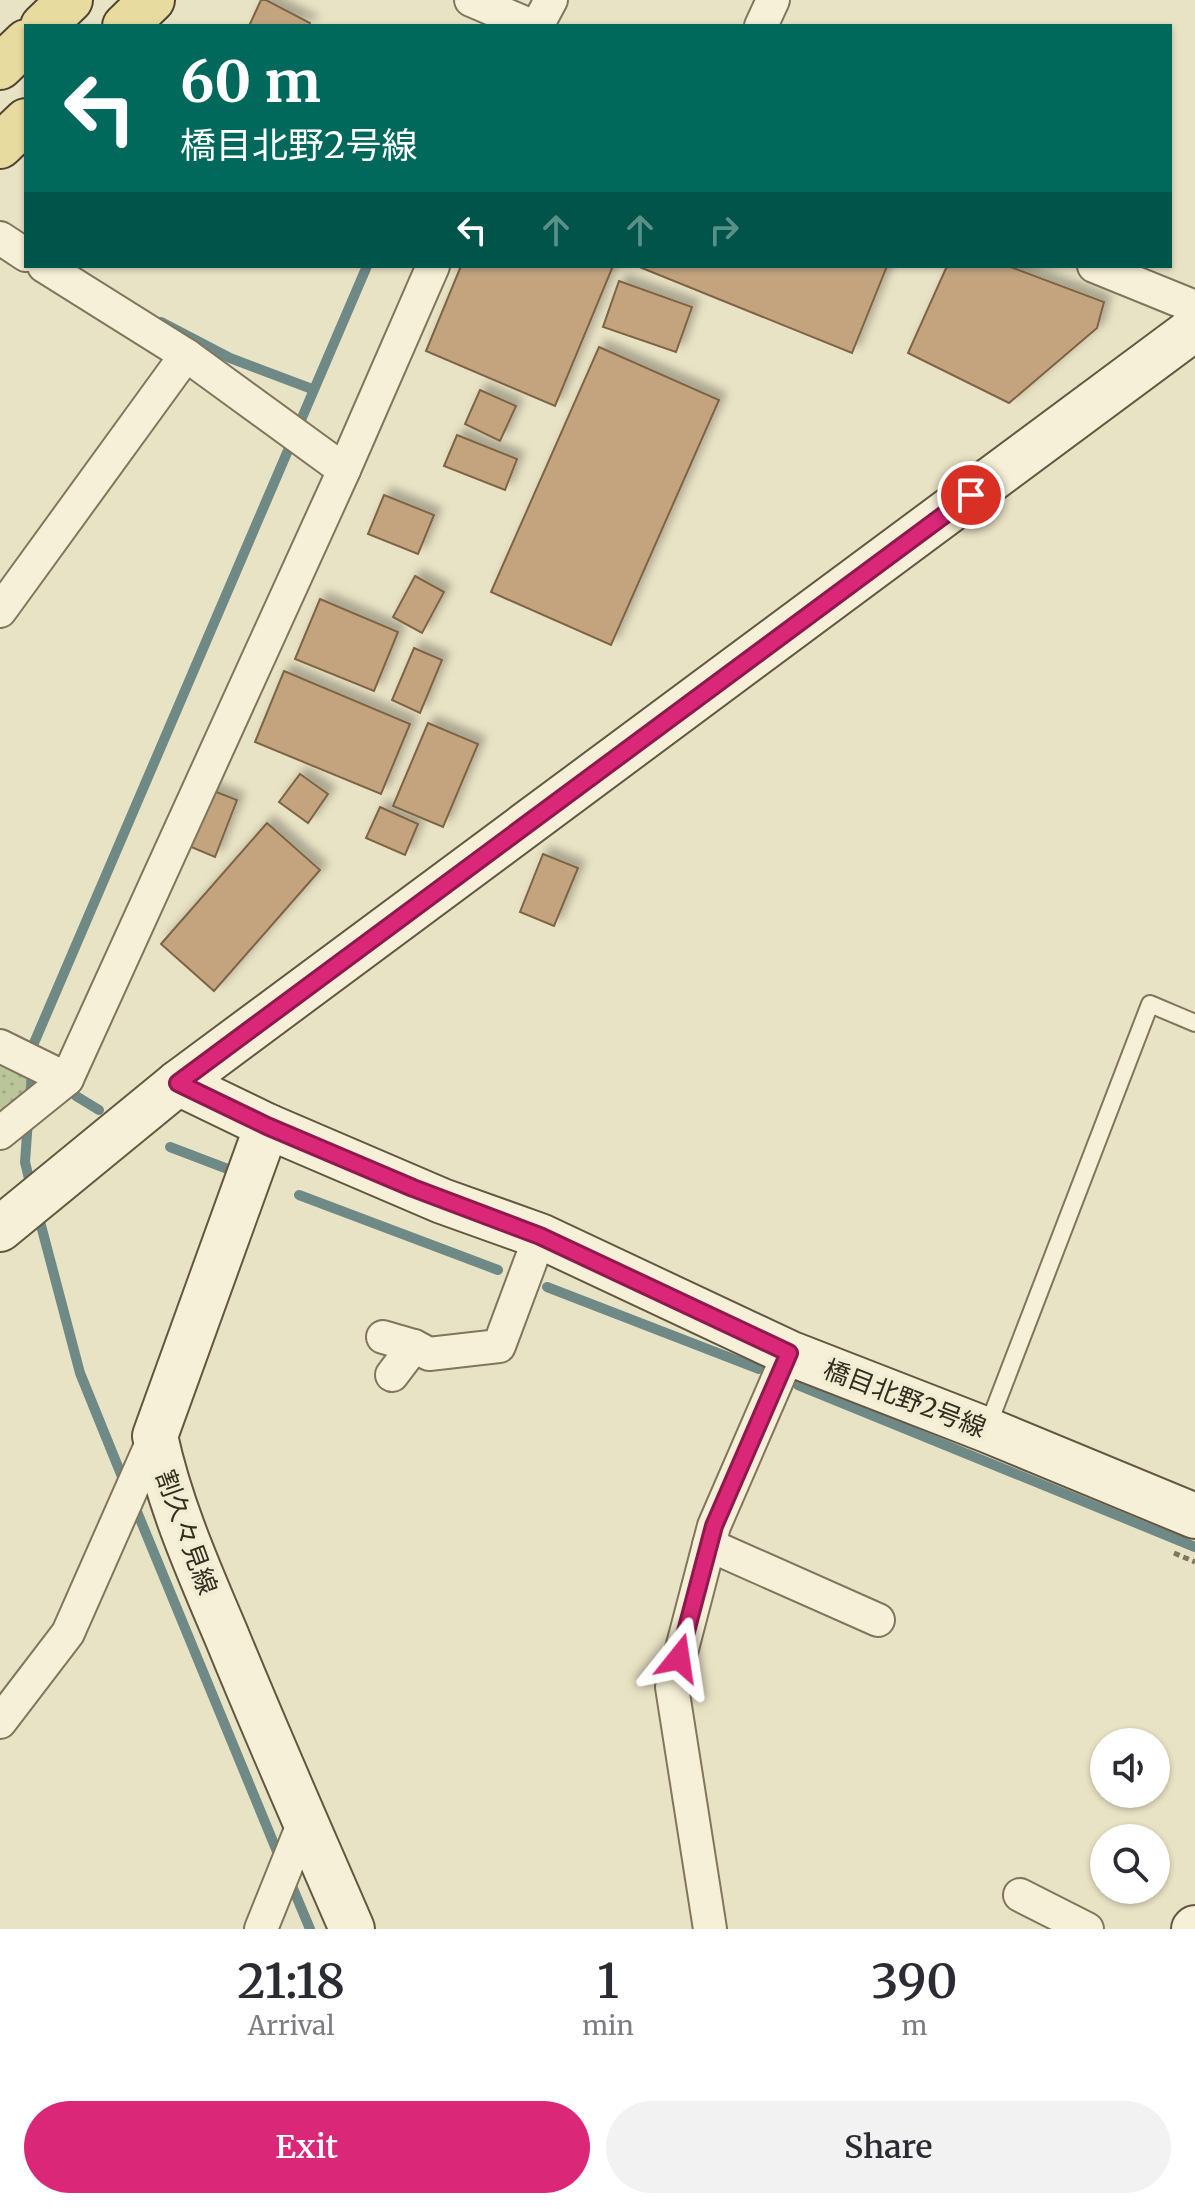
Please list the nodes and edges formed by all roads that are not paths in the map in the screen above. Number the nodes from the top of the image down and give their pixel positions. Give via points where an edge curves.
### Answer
1 (70, 0) edge
2 (152, 0) edge
3 (471, 0) edge
4 (551, 0) edge
5 (773, 0) edge
6 (45, 24) edge
7 (127, 24) edge
8 (530, 24) edge
9 (536, 24) edge
10 (762, 24) edge
11 (24, 44) edge
12 (0, 67) edge
13 (24, 123) edge
14 (0, 146) edge
15 (0, 238) edge
16 (24, 254) edge
17 (47, 268) edge
18 (432, 268) edge
19 (1099, 268) edge
20 (1195, 307) edge
21 (1195, 328) edge
22 (186, 355) junction
23 (344, 470) junction
24 (0, 611) edge
25 (1195, 1023) edge
26 (0, 1046) edge
27 (67, 1079) junction
28 (178, 1083) junction
29 (267, 1126) junction
30 (0, 1133) edge
31 (0, 1229) edge
32 (540, 1236) junction
33 (383, 1337) dead end
34 (414, 1346) junction
35 (789, 1353) junction
36 (392, 1375) dead end
37 (987, 1430) junction
38 (155, 1436) junction
39 (1195, 1516) edge
40 (709, 1545) junction
41 (878, 1620) dead end
42 (0, 1722) edge
43 (304, 1822) junction
44 (1020, 1895) dead end
45 (261, 1929) edge
46 (352, 1929) edge
47 (710, 1929) edge
48 (1087, 1929) edge

1 - 6 main road
2 - 7 main road
3 - 8 street
4 - 9 street
5 - 10 street
11 - 12 main road
13 - 14 main road
15 - 16 street
17 - 22 street
18 - 23 street
19 - 20 street
21 - 28 street
22 - 23 street
22 - 24 street
23 - 27 street
25 - 37 lane via 1150,1004
26 - 27 street
27 - 30 street
28 - 29 street, 橋目北野2号線
28 - 31 street
29 - 32 street, 橋目北野2号線 via 442,1201
29 - 38 street, 割久々見線
32 - 34 street via 499,1346 429,1354
32 - 35 street, 橋目北野2号線
33 - 34 street
34 - 36 street
35 - 37 street, 橋目北野2号線
35 - 40 street
37 - 39 street, 橋目北野2号線
38 - 42 street via 68,1633
38 - 43 street, 割久々見線 via 188,1543
40 - 41 street
40 - 47 street via 672,1687
43 - 45 street
43 - 46 street, 割久々見線
44 - 48 street

